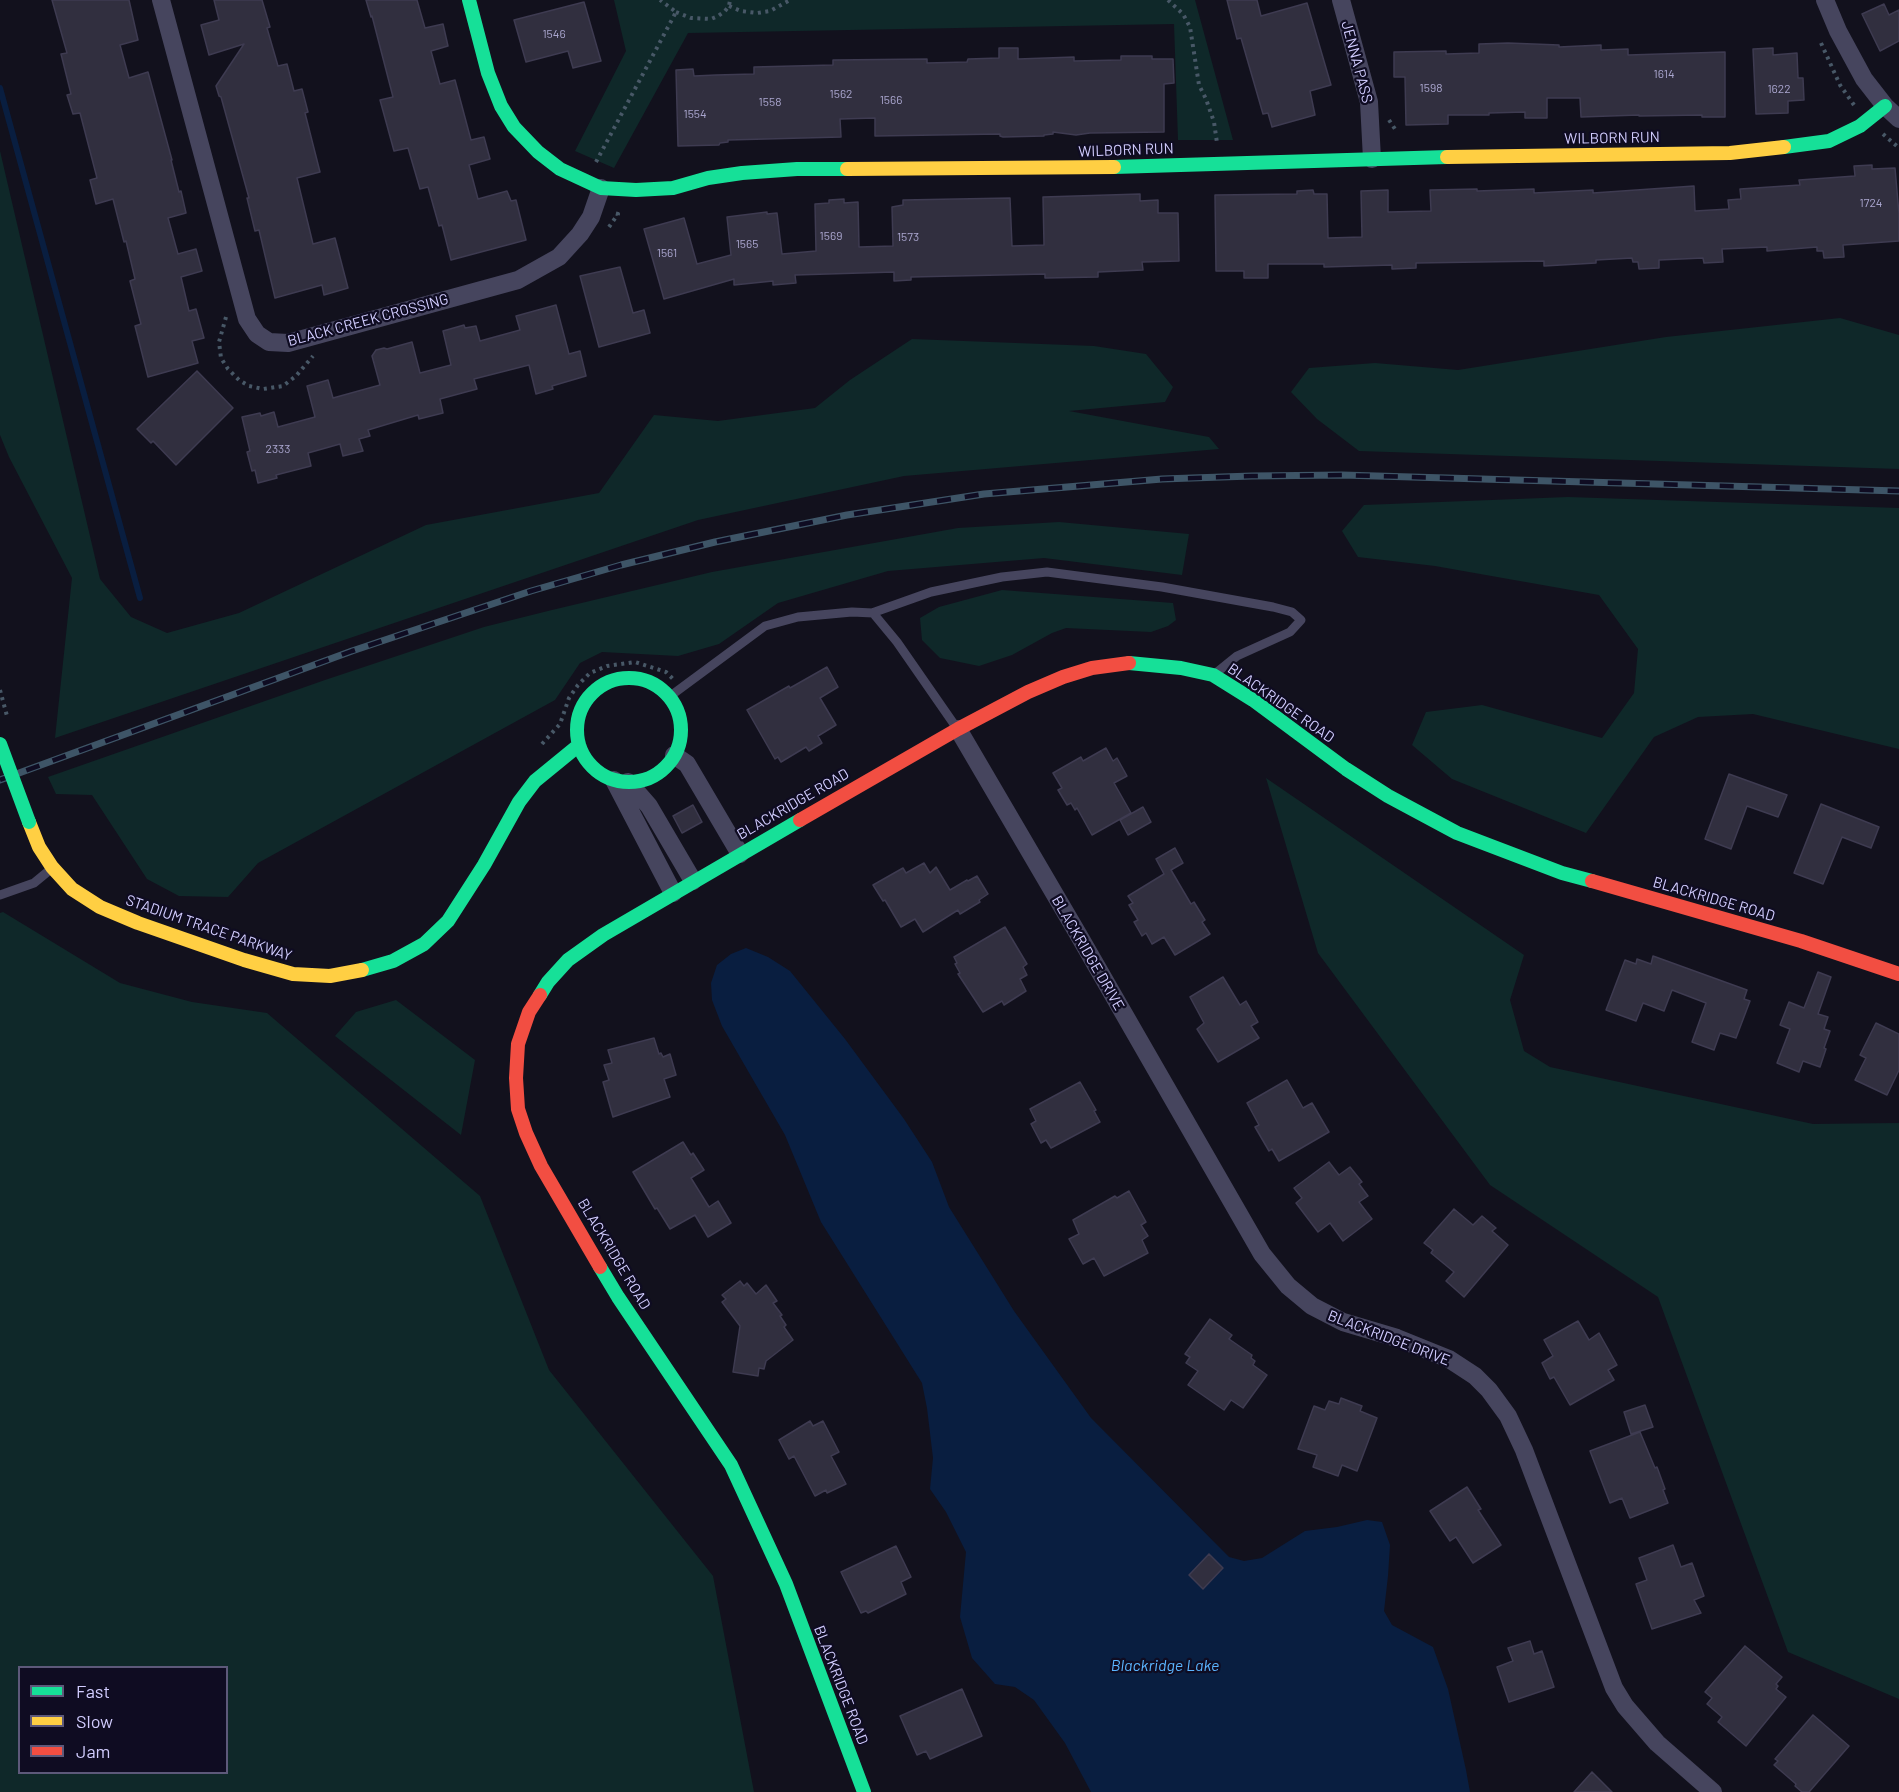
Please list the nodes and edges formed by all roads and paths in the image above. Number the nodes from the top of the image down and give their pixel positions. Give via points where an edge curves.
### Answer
1 (161, 0) edge
2 (469, 0) edge
3 (660, 0) edge
4 (730, 0) edge
5 (790, 0) edge
6 (1168, 0) edge
7 (1341, 0) edge
8 (1826, 0) edge
9 (729, 6) junction
10 (676, 12) junction
11 (1885, 106) junction
12 (1899, 119) edge
13 (1402, 136) dead end
14 (1206, 144) dead end
15 (1372, 151) junction
16 (586, 160) dead end
17 (595, 165) junction
18 (604, 168) dead end
19 (601, 188) junction
20 (595, 206) junction
21 (606, 231) dead end
22 (226, 313) dead end
23 (323, 353) dead end
24 (872, 613) junction
25 (1214, 675) junction
26 (683, 687) junction
27 (0, 690) edge
28 (669, 697) junction
29 (7, 716) dead end
30 (958, 729) junction
31 (0, 744) edge
32 (579, 745) junction
33 (538, 748) dead end
34 (674, 755) junction
35 (621, 781) junction
36 (740, 854) junction
37 (52, 867) junction
38 (693, 881) junction
39 (673, 893) junction
40 (0, 895) edge
41 (1899, 974) edge
42 (864, 1792) edge
43 (1713, 1792) edge

1 - 20 street, BLACK CREEK CROSSING via 247,319 257,334 269,342 288,343 518,280 559,257 580,234
2 - 19 street, WILBORN RUN via 488,73 514,127 561,169
3 - 10 path
4 - 9 path
5 - 9 path via 757,13
6 - 14 path via 1190,27 1199,85 1218,144
7 - 15 street, JENNA PASS via 1369,102
8 - 11 street via 1849,54
9 - 10 path via 711,19
10 - 17 path
11 - 12 street
11 - 15 street, WILBORN RUN via 1860,126 1829,141 1730,153
13 - 15 path via 1397,132
15 - 19 street, WILBORN RUN via 1085,168 797,169 708,178 673,188
16 - 17 path
17 - 18 path
19 - 20 street, BLACK CREEK CROSSING
20 - 21 path via 618,214
22 - 23 path via 219,342 221,358 249,386 283,386 311,357
24 - 25 lane via 931,592 1047,572 1273,607 1292,612 1301,620 1290,632 1237,656
24 - 26 lane via 798,617 765,626
24 - 30 lane
25 - 30 street, BLACKRIDGE ROAD via 1154,664 1092,668 1028,692
25 - 41 street, BLACKRIDGE ROAD via 1346,770 1457,833 1562,873 1801,940
26 - 28 lane
26 - 33 path via 666,672 635,662 590,673 569,698 560,724
27 - 29 path
28 - 32 street via 659,688 636,679 623,678 605,685 582,707
28 - 34 street via 681,725
30 - 36 street, BLACKRIDGE ROAD
30 - 43 street, BLACKRIDGE DRIVE via 1262,1254 1288,1286 1312,1306 1343,1322 1449,1359 1489,1390 1508,1416 1524,1450 1614,1688 1657,1743
31 - 37 street, STADIUM TRACE PARKWAY, bridge via 39,847
32 - 35 street via 602,775
32 - 37 street, STADIUM TRACE PARKWAY via 535,781 519,802 448,921 424,944 393,961 366,969 330,976 293,974 244,960 100,907 72,889
34 - 35 street via 655,775
34 - 36 street via 687,764
35 - 38 street via 649,806
35 - 39 street
36 - 38 street, BLACKRIDGE ROAD
37 - 40 lane via 34,883
38 - 39 street, BLACKRIDGE ROAD
39 - 42 street, BLACKRIDGE ROAD via 603,935 568,960 548,982 529,1012 518,1044 518,1109 542,1166 618,1297 731,1466 786,1584

